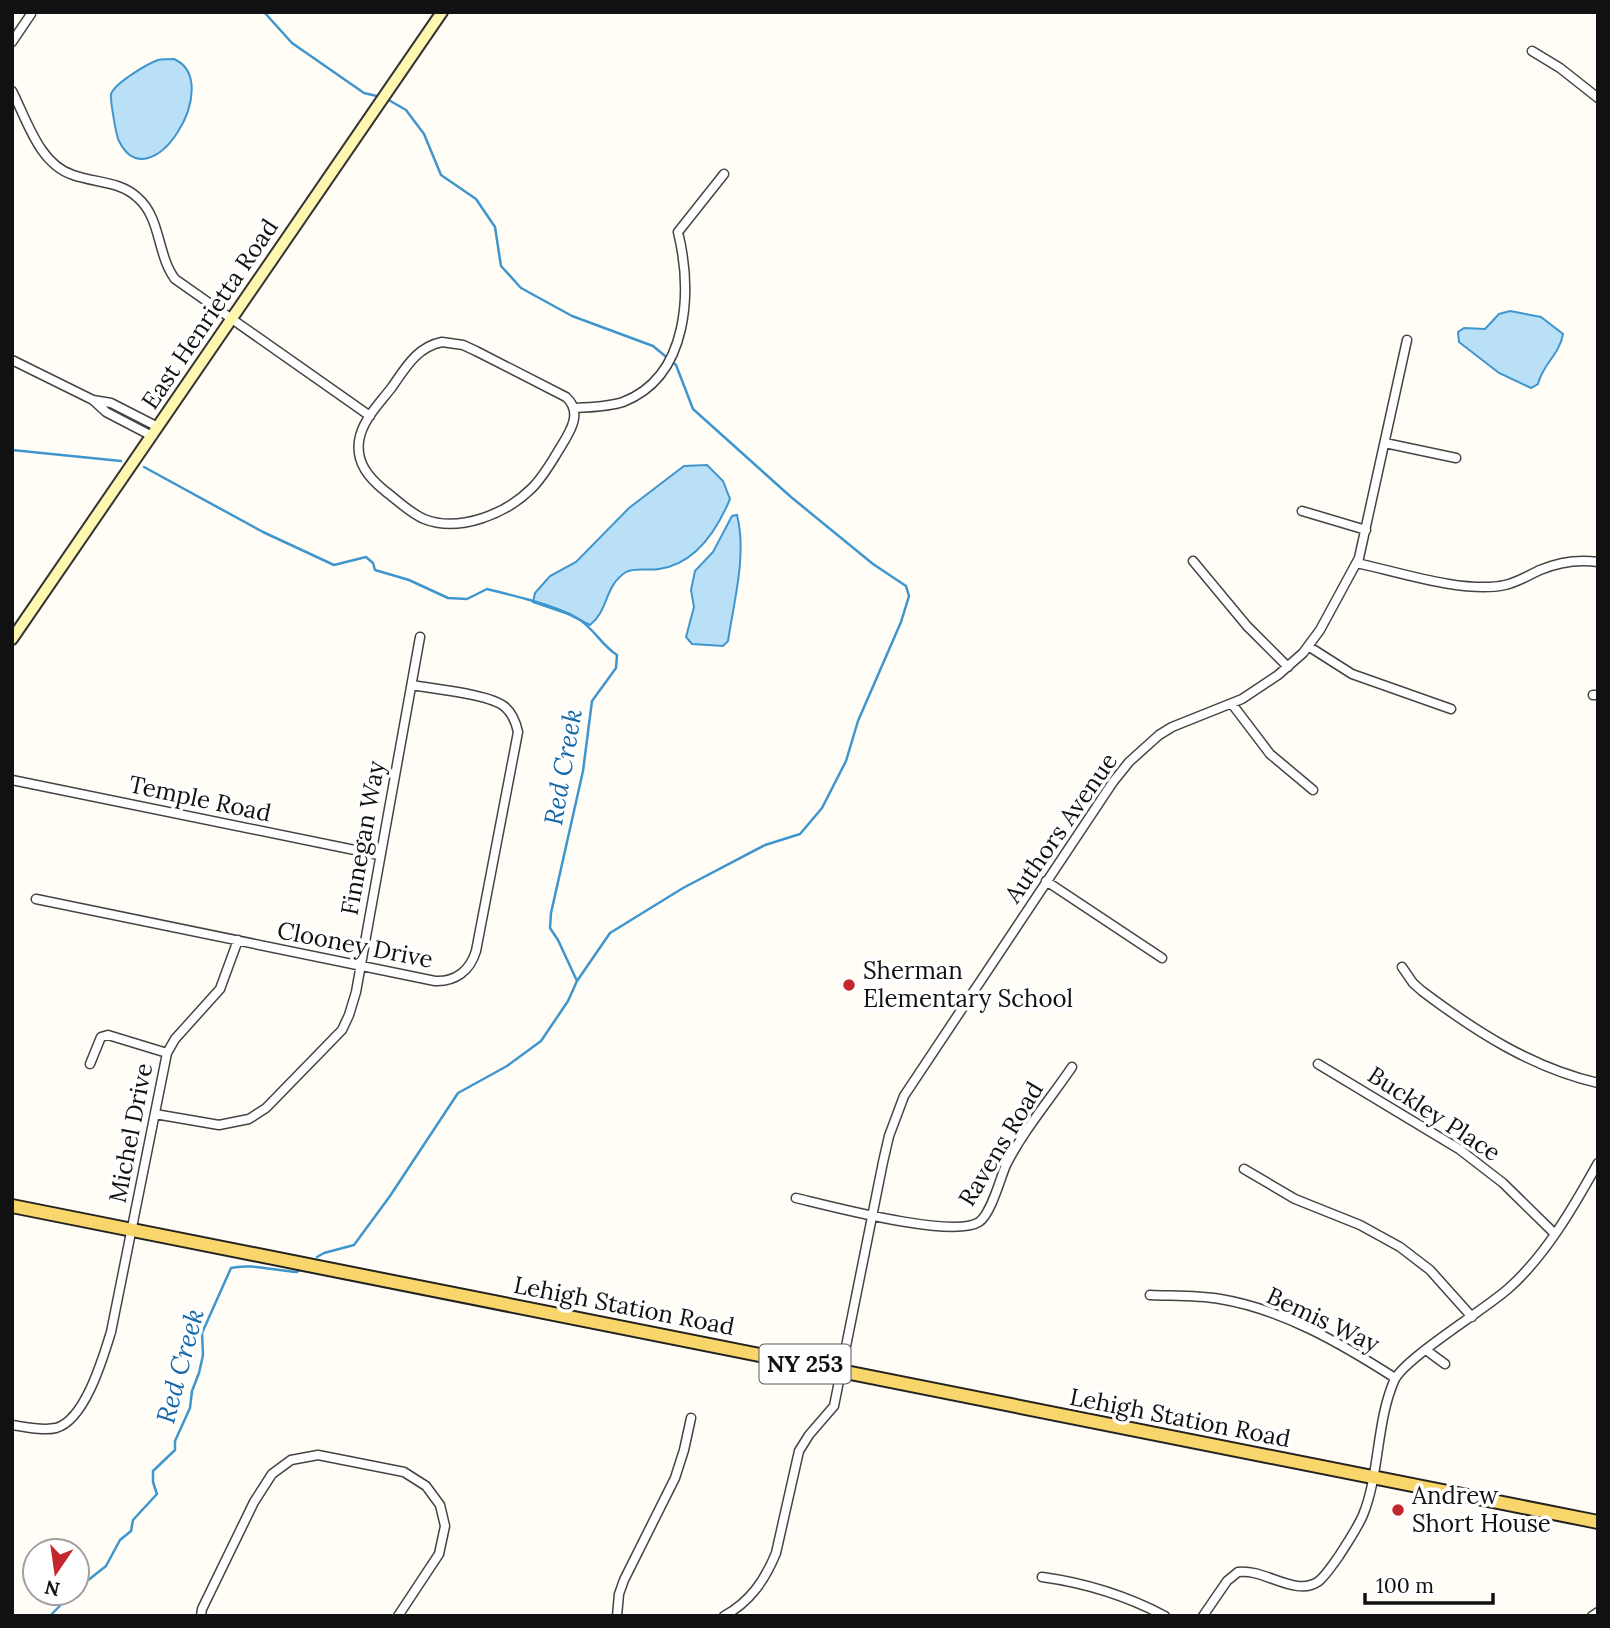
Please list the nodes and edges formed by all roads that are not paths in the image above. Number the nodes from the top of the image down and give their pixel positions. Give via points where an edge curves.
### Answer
1 (442, 12) edge
2 (31, 14) dead end
3 (12, 43) edge
4 (1532, 51) dead end
5 (12, 91) edge
6 (1598, 98) edge
7 (724, 174) dead end
8 (231, 319) junction
9 (1408, 340) dead end
10 (12, 360) edge
11 (575, 408) junction
12 (370, 416) junction
13 (155, 432) junction
14 (1385, 443) junction
15 (1456, 458) dead end
16 (1302, 511) dead end
17 (1366, 530) junction
18 (1193, 561) dead end
19 (1598, 562) edge
20 (1357, 563) junction
21 (420, 637) dead end
22 (12, 639) edge
23 (1308, 646) junction
24 (1288, 667) junction
25 (412, 685) junction
26 (1233, 704) junction
27 (1451, 709) dead end
28 (12, 780) edge
29 (1312, 790) dead end
30 (379, 855) junction
31 (1046, 881) junction
32 (36, 899) dead end
33 (238, 940) junction
34 (1162, 958) dead end
35 (360, 967) junction
36 (1402, 967) dead end
37 (167, 1054) junction
38 (90, 1064) dead end
39 (1318, 1064) dead end
40 (1072, 1067) dead end
41 (1598, 1083) edge
42 (155, 1114) junction
43 (1598, 1163) edge
44 (1244, 1168) dead end
45 (796, 1199) dead end
46 (12, 1206) edge
47 (872, 1214) junction
48 (132, 1230) junction
49 (1554, 1233) junction
50 (1150, 1295) dead end
51 (1472, 1317) junction
52 (1426, 1350) junction
53 (1445, 1364) dead end
54 (840, 1371) junction
55 (1395, 1378) junction
56 (691, 1418) dead end
57 (12, 1425) edge
58 (1371, 1478) junction
59 (1598, 1522) edge
60 (1041, 1577) dead end
61 (1598, 1612) edge
62 (201, 1616) edge
63 (398, 1616) edge
64 (617, 1616) edge
65 (724, 1616) edge
66 (1165, 1616) edge
67 (1203, 1616) edge
68 (1592, 1616) edge

1 - 8 main road, East Henrietta Road
2 - 3 street
4 - 6 street
5 - 8 street via 47,157 73,175 115,184 137,197 150,214 163,260 175,279
7 - 11 street via 678,232 687,288 685,312 670,358 652,383 624,401
8 - 12 street
8 - 13 main road, East Henrietta Road
9 - 14 street, Authors Avenue
10 - 13 street via 93,400 106,412
11 - 12 street via 566,397 476,351 442,342 412,358
11 - 12 street via 568,435 530,491 494,513 457,524 421,517 367,474 359,444
13 - 22 main road, East Henrietta Road
14 - 15 street
14 - 17 street, Authors Avenue
16 - 17 street
17 - 20 street, Authors Avenue
18 - 24 street
19 - 20 street via 1554,565 1521,580 1488,587
20 - 23 street, Authors Avenue
21 - 25 street, Finnegan Way
23 - 24 street, Authors Avenue
23 - 27 street via 1352,674
24 - 26 street, Authors Avenue
25 - 30 street, Finnegan Way
25 - 35 street, Clooney Drive via 500,704 514,719 517,738 474,960 465,972 441,982
26 - 29 street via 1270,754
26 - 31 street, Authors Avenue via 1172,727 1146,744 1113,782
28 - 30 street, Temple Road
30 - 35 street, Finnegan Way
31 - 34 street
31 - 47 street, Authors Avenue via 904,1096 889,1136
32 - 33 street, Clooney Drive
33 - 35 street, Clooney Drive
33 - 37 street, Michel Drive via 220,989
35 - 42 street, Finnegan Way via 342,1030 257,1114 219,1125
36 - 41 street via 1422,991 1508,1049 1548,1069
37 - 38 street via 108,1035 101,1037
37 - 42 street, Michel Drive
39 - 49 street, Buckley Place via 1459,1149 1503,1183
40 - 47 street, Ravens Road via 1013,1153 979,1223 947,1227
42 - 48 street, Michel Drive
43 - 49 street
44 - 51 street via 1295,1199 1400,1247 1430,1270
45 - 47 street
46 - 48 main road, Lehigh Station Road / NY 253
47 - 54 street, Authors Avenue
48 - 54 main road, Lehigh Station Road / NY 253
48 - 57 street, Michel Drive via 104,1356 81,1404 66,1423 56,1427
49 - 51 street via 1519,1278
50 - 55 street, Bemis Way via 1222,1299 1273,1314
51 - 52 street
52 - 53 street
52 - 55 street
54 - 58 main road, Lehigh Station Road / NY 253
54 - 65 street, Authors Avenue via 834,1406 799,1451 771,1565 748,1598
55 - 58 street
56 - 64 street via 681,1464 630,1566 619,1594
58 - 59 main road, Lehigh Station Road / NY 253
58 - 67 street via 1362,1516 1319,1581 1298,1586 1256,1572 1238,1572
60 - 66 street via 1100,1588
61 - 68 street
62 - 63 street via 254,1502 272,1474 291,1460 318,1455 404,1472 426,1486 440,1505 445,1526 439,1554

